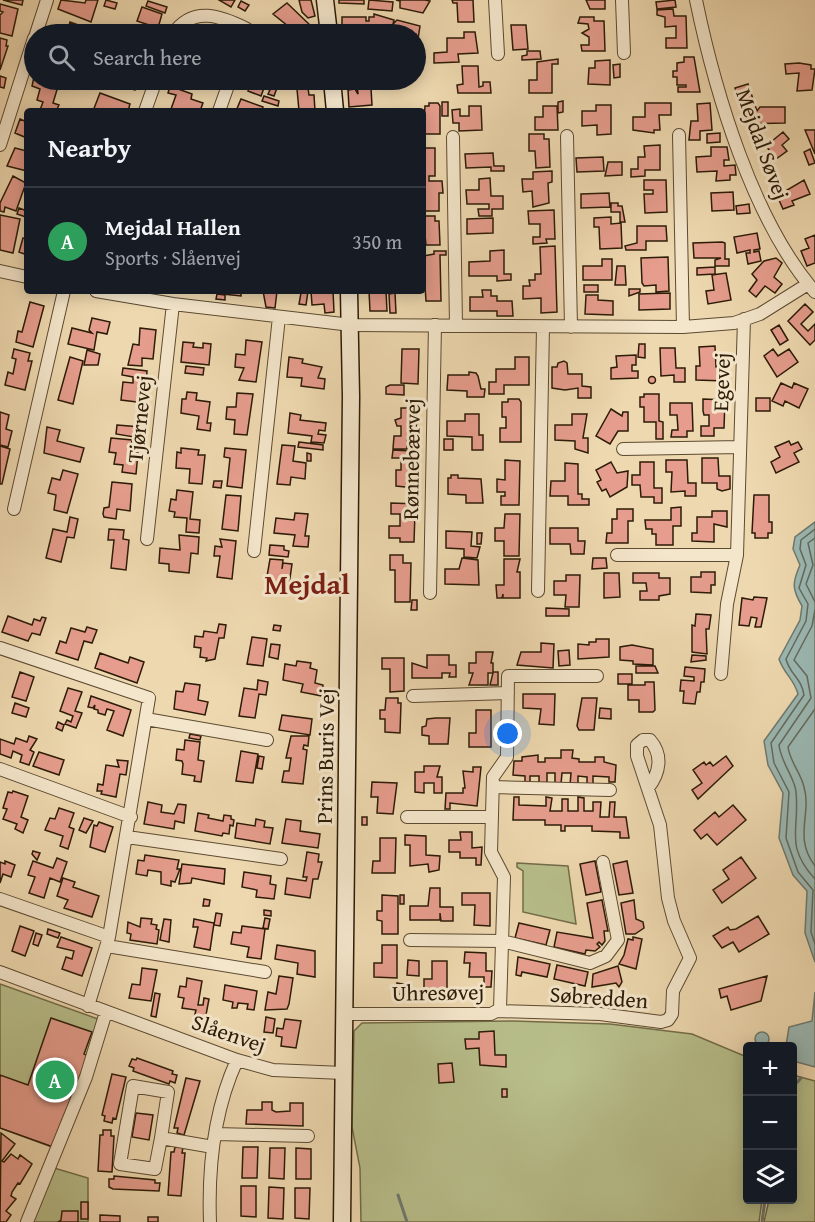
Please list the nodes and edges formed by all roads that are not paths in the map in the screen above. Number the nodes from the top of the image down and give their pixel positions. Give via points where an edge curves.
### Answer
1 (47, 0) edge
2 (325, 0) edge
3 (495, 0) edge
4 (622, 0) edge
5 (696, 0) edge
6 (39, 24) edge
7 (180, 24) edge
8 (237, 24) edge
9 (328, 24) edge
10 (624, 53) dead end
11 (498, 54) dead end
12 (24, 70) edge
13 (152, 90) edge
14 (226, 90) edge
15 (333, 90) edge
16 (146, 108) edge
17 (220, 108) edge
18 (335, 108) edge
19 (679, 135) dead end
20 (567, 136) dead end
21 (453, 137) dead end
22 (0, 145) edge
23 (0, 271) edge
24 (24, 276) edge
25 (812, 288) edge
26 (62, 294) edge
27 (114, 294) edge
28 (349, 294) edge
29 (173, 304) junction
30 (279, 317) junction
31 (744, 319) junction
32 (351, 325) junction
33 (435, 325) junction
34 (456, 325) junction
35 (543, 327) junction
36 (571, 327) junction
37 (683, 327) junction
38 (740, 447) junction
39 (623, 449) dead end
40 (14, 509) dead end
41 (147, 538) dead end
42 (254, 551) dead end
43 (617, 555) dead end
44 (737, 555) junction
45 (538, 591) dead end
46 (430, 593) dead end
47 (0, 648) edge
48 (722, 674) dead end
49 (597, 676) dead end
50 (508, 693) junction
51 (414, 696) dead end
52 (146, 719) junction
53 (267, 740) dead end
54 (0, 770) edge
55 (493, 787) junction
56 (648, 788) dead end
57 (610, 790) dead end
58 (131, 817) junction
59 (406, 817) dead end
60 (492, 817) junction
61 (127, 837) junction
62 (281, 859) dead end
63 (603, 862) dead end
64 (0, 899) edge
65 (410, 940) dead end
66 (502, 941) junction
67 (108, 942) junction
68 (0, 972) edge
69 (265, 972) dead end
70 (88, 1006) junction
71 (498, 1011) junction
72 (106, 1012) junction
73 (344, 1014) junction
74 (237, 1060) junction
75 (343, 1073) junction
76 (308, 1136) dead end
77 (161, 1138) junction
78 (214, 1141) junction
79 (27, 1222) edge
80 (210, 1222) edge
81 (342, 1222) edge

1 - 6 street
2 - 9 street
3 - 11 street
4 - 10 street
5 - 25 street, Mejdal Søvej via 703,34 747,171 770,224
7 - 8 street via 209,15
12 - 22 street
13 - 16 street
14 - 17 street
15 - 18 street
19 - 37 street
20 - 36 street
21 - 34 street
23 - 24 street
25 - 31 street
26 - 40 street
27 - 29 street
28 - 32 street, Prins Buris Vej
29 - 30 street
29 - 41 street, Tjørnevej
30 - 32 street
30 - 42 street
31 - 37 street
31 - 38 street, Egevej
32 - 33 street
32 - 73 street, Prins Buris Vej
33 - 34 street
33 - 46 street, Rønnebærvej
34 - 35 street
35 - 36 street
35 - 45 street
36 - 37 street
38 - 39 street
38 - 44 street, Egevej
43 - 44 street
44 - 48 street, Egevej via 727,604
47 - 52 street via 149,698
49 - 50 street via 508,676
50 - 51 street
50 - 55 street, Uhresøvej via 507,757 493,777
52 - 53 street
52 - 58 street
54 - 58 street
55 - 57 street
55 - 60 street, Uhresøvej
56 - 71 street, Søbredden via 660,825 668,898 690,958 674,992 668,1020
58 - 61 street
59 - 60 street
60 - 66 street, Uhresøvej via 491,852 504,877
61 - 62 street
61 - 67 street
63 - 66 street via 618,940 606,956 590,963
64 - 67 street
65 - 66 street
66 - 71 street, Uhresøvej via 502,999
67 - 69 street
67 - 70 street
68 - 70 street, Slåenvej
70 - 72 street, Slåenvej
71 - 73 street, Uhresøvej
72 - 74 street, Slåenvej
72 - 79 street via 82,1088
73 - 75 street, Prins Buris Vej
74 - 75 street, Slåenvej via 273,1070
74 - 78 street
75 - 81 street, Prins Buris Vej
76 - 78 street
77 - 77 street via 168,1092 133,1086 120,1164 155,1170
77 - 78 street
78 - 80 street

